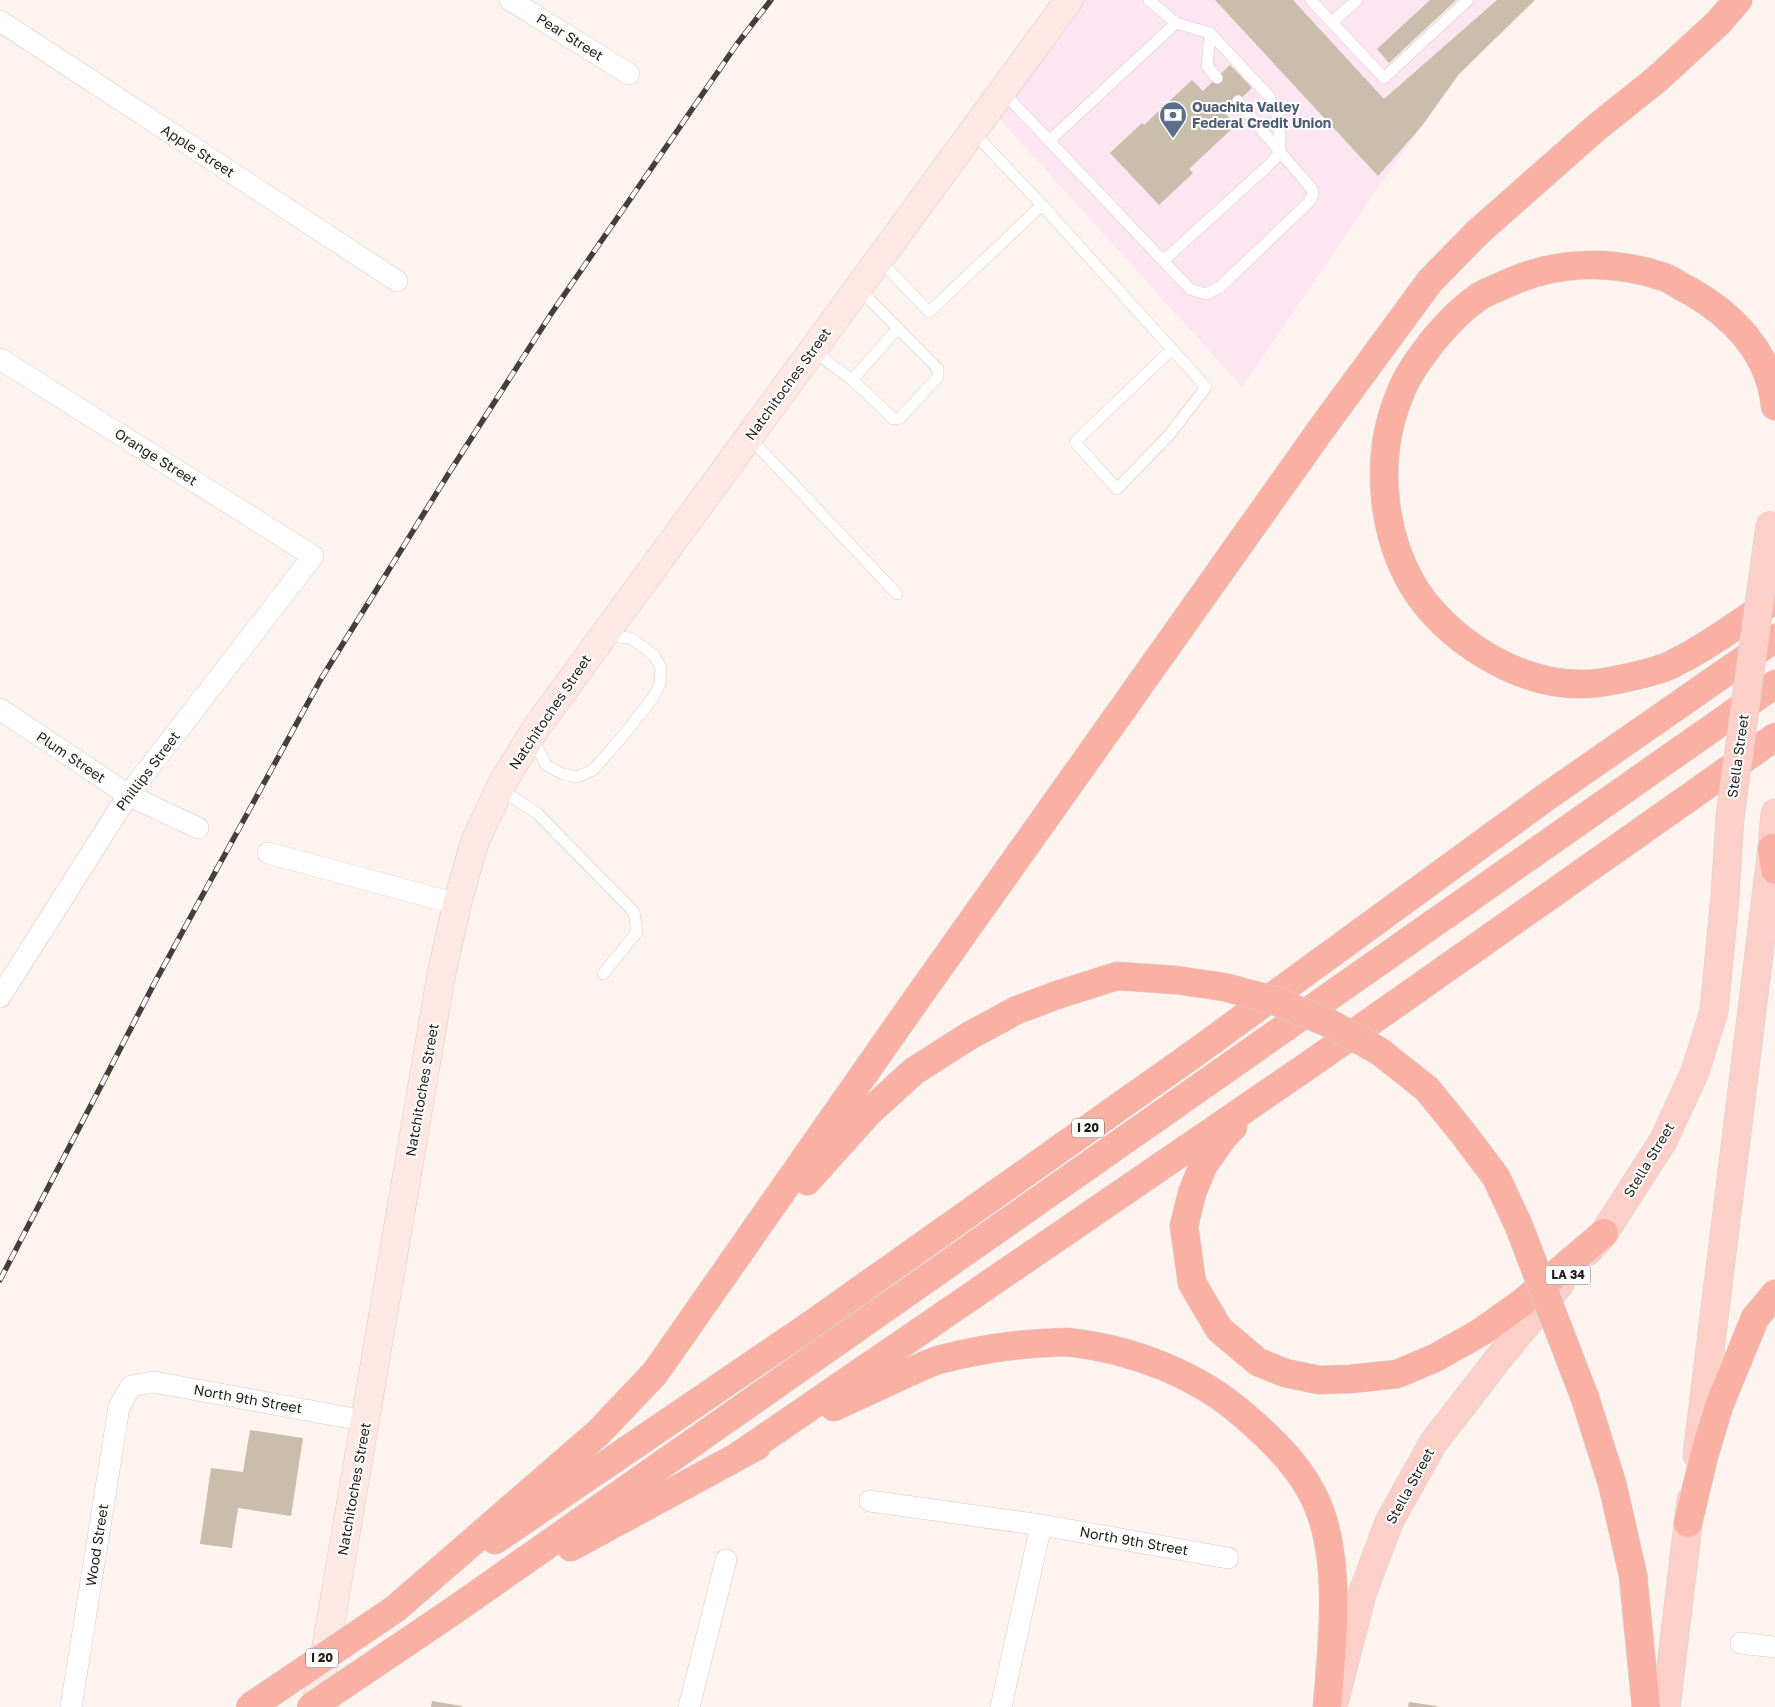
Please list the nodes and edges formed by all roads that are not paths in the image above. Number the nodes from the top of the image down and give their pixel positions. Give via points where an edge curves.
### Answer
1 (510, 0) edge
2 (1069, 0) edge
3 (1149, 0) edge
4 (1311, 0) edge
5 (1357, 0) edge
6 (1468, 0) edge
7 (1738, 0) edge
8 (0, 21) edge
9 (1332, 22) junction
10 (1176, 23) junction
11 (1210, 33) junction
12 (628, 74) dead end
13 (1217, 78) dead end
14 (1002, 91) junction
15 (1238, 101) dead end
16 (973, 131) junction
17 (1049, 141) junction
18 (1280, 152) junction
19 (1042, 205) junction
20 (879, 259) junction
21 (1163, 260) junction
22 (397, 281) dead end
23 (856, 291) junction
24 (898, 328) junction
25 (815, 347) junction
26 (1172, 349) junction
27 (0, 359) edge
28 (852, 380) junction
29 (1775, 406) edge
30 (749, 437) junction
31 (1773, 517) edge
32 (313, 556) joint
33 (897, 594) dead end
34 (1775, 600) edge
35 (603, 636) junction
36 (1775, 638) edge
37 (1775, 684) edge
38 (0, 709) edge
39 (536, 728) junction
40 (1775, 737) edge
41 (128, 795) junction
42 (496, 797) junction
43 (1775, 813) edge
44 (198, 828) dead end
45 (268, 853) dead end
46 (1774, 859) edge
47 (457, 904) junction
48 (603, 974) dead end
49 (0, 997) edge
50 (1309, 1065) junction
51 (1604, 1232) junction
52 (1775, 1294) edge
53 (655, 1373) junction
54 (131, 1386) joint
55 (366, 1421) junction
56 (741, 1454) junction
57 (870, 1501) dead end
58 (1688, 1523) junction
59 (1041, 1525) junction
60 (1228, 1558) dead end
61 (726, 1560) dead end
62 (395, 1609) junction
63 (453, 1611) junction
64 (1741, 1643) dead end
65 (1775, 1648) edge
66 (71, 1707) edge
67 (250, 1707) edge
68 (311, 1707) edge
69 (316, 1707) edge
70 (689, 1707) edge
71 (1001, 1707) edge
72 (1327, 1707) edge
73 (1333, 1707) edge
74 (1646, 1707) edge
75 (1666, 1707) edge

1 - 12 street, Pear Street
2 - 14 street, Natchitoches Street
3 - 10 lane
4 - 9 lane
5 - 9 lane
6 - 9 lane via 1384,78
7 - 53 highway via 1718,23 1657,79 1484,226 1430,281 1305,452
8 - 22 street, Apple Street
10 - 11 lane
10 - 17 lane
11 - 13 lane via 1207,66
11 - 18 lane via 1269,96 1279,121
14 - 16 street, Natchitoches Street
14 - 17 lane
15 - 18 lane
16 - 19 lane
16 - 20 street, Natchitoches Street
17 - 21 lane
18 - 21 lane
18 - 21 lane via 1312,188 1309,202 1220,287 1206,294 1190,289
19 - 20 lane via 929,312
19 - 26 lane
20 - 23 street, Natchitoches Street
23 - 24 lane via 870,300
23 - 25 street, Natchitoches Street
24 - 28 lane
24 - 28 lane via 938,369 938,377 900,418 893,419
25 - 28 lane via 830,365
25 - 30 street, Natchitoches Street
26 - 26 lane via 1206,388 1170,434 1117,489 1075,442
27 - 32 street, Orange Street
29 - 34 highway via 1765,367 1746,335 1704,299 1667,278 1627,267 1590,264 1556,268 1519,278 1480,296 1446,325 1418,360 1400,393 1390,424 1385,496 1390,529 1412,583 1429,607 1452,632 1479,652 1514,670 1555,682 1585,684 1667,667
30 - 33 lane
30 - 35 street, Natchitoches Street
31 - 51 main road, Stella Street / LA 34, bridge via 1730,816 1714,1011 1695,1072 1663,1141
32 - 41 street, Phillips Street
35 - 39 street, Natchitoches Street
35 - 39 lane via 631,638 654,655 661,668 660,684 652,699 593,770 577,777 546,765 537,747
36 - 62 highway, I 20 via 1549,795 1195,1053 805,1329
37 - 63 highway, I 20
38 - 41 street, Plum Street
39 - 42 street, Natchitoches Street
40 - 50 highway
41 - 44 street, Plum Street
41 - 49 street, Phillips Street
42 - 47 street, Natchitoches Street via 475,841
42 - 48 lane via 509,795 537,814 634,912 637,932
43 - 46 main road
45 - 47 street
46 - 58 main road
47 - 55 street, Natchitoches Street via 441,976
50 - 51 highway via 1244,1116 1224,1136 1202,1166 1184,1226 1192,1283 1204,1306 1219,1329 1258,1362 1285,1373 1319,1380 1397,1374 1480,1332 1523,1302
50 - 56 highway
51 - 73 main road, Stella Street / LA 34 via 1433,1443 1386,1531 1362,1594
52 - 58 highway via 1755,1318 1718,1406
53 - 62 highway via 598,1433
53 - 74 highway, bridge via 802,1187 868,1113 914,1071 969,1036 1017,1010 1117,976 1224,987 1273,1000 1331,1024 1379,1051 1427,1089 1496,1177 1518,1224 1586,1398 1612,1483 1633,1575
54 - 55 street, North 9th Street via 154,1382
54 - 66 street, Wood Street via 119,1407
55 - 69 street, Natchitoches Street
56 - 63 highway
56 - 72 highway via 859,1395 937,1361 1012,1344 1065,1342 1113,1351 1188,1377 1233,1405 1274,1441 1319,1506 1328,1541 1333,1584
57 - 59 street, North 9th Street
58 - 75 main road
59 - 60 street, North 9th Street
59 - 71 street
61 - 70 street
62 - 67 highway, I 20, bridge
63 - 68 highway, I 20, bridge
64 - 65 street

